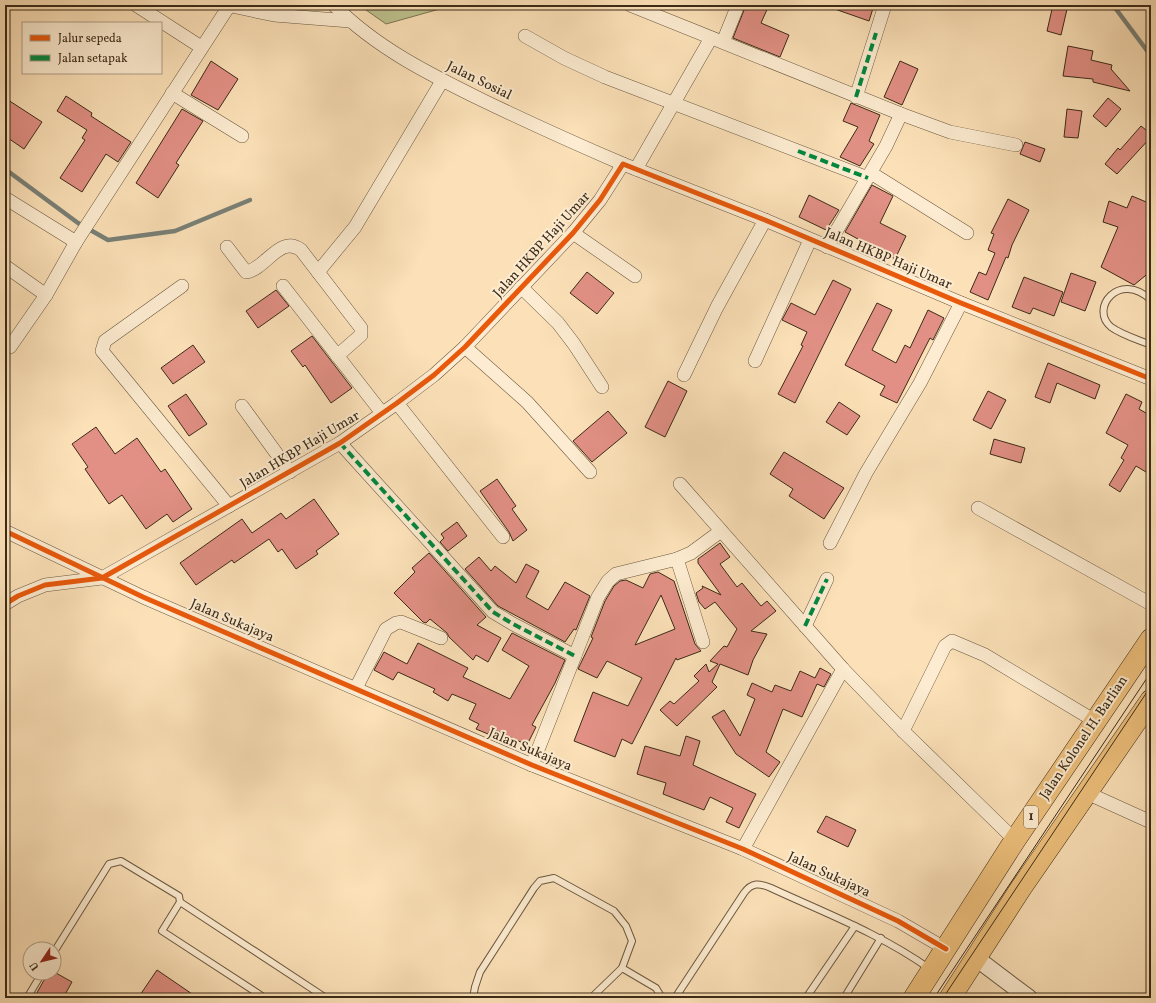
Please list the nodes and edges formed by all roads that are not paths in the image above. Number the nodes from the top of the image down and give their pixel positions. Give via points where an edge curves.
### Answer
1 (136, 5) edge
2 (334, 5) edge
3 (630, 5) edge
4 (738, 5) edge
5 (885, 5) edge
6 (228, 6) edge
7 (350, 21) junction
8 (525, 36) dead end
9 (717, 40) junction
10 (201, 47) junction
11 (442, 81) junction
12 (172, 92) junction
13 (856, 97) junction
14 (672, 104) junction
15 (901, 114) junction
16 (242, 136) dead end
17 (1016, 145) dead end
18 (623, 164) junction
19 (636, 169) junction
20 (869, 175) junction
21 (5, 198) edge
22 (766, 220) junction
23 (573, 232) junction
24 (967, 233) dead end
25 (810, 240) junction
26 (76, 242) junction
27 (227, 247) dead end
28 (827, 247) junction
29 (5, 266) edge
30 (318, 272) junction
31 (635, 276) dead end
32 (182, 286) dead end
33 (283, 286) dead end
34 (521, 287) junction
35 (46, 295) junction
36 (1151, 300) edge
37 (961, 303) junction
38 (1151, 345) edge
39 (465, 347) junction
40 (5, 348) edge
41 (337, 356) junction
42 (755, 362) dead end
43 (684, 375) dead end
44 (1151, 379) edge
45 (602, 387) dead end
46 (397, 403) junction
47 (242, 406) dead end
48 (382, 413) junction
49 (340, 443) junction
50 (290, 472) junction
51 (590, 472) dead end
52 (680, 484) dead end
53 (229, 506) junction
54 (978, 508) dead end
55 (5, 531) edge
56 (721, 531) junction
57 (503, 537) dead end
58 (830, 543) dead end
59 (677, 559) junction
60 (102, 578) junction
61 (828, 579) dead end
62 (5, 604) edge
63 (1151, 604) edge
64 (805, 626) junction
65 (441, 638) dead end
66 (1151, 639) edge
67 (703, 642) dead end
68 (575, 656) junction
69 (843, 669) junction
70 (356, 688) junction
71 (1151, 700) edge
72 (1095, 721) junction
73 (904, 731) junction
74 (532, 765) junction
75 (1087, 793) junction
76 (1151, 822) edge
77 (1015, 840) junction
78 (743, 848) junction
79 (180, 902) junction
80 (855, 926) junction
81 (881, 938) junction
82 (61, 941) edge
83 (946, 948) junction
84 (976, 958) junction
85 (622, 968) junction
86 (932, 970) junction
87 (37, 981) edge
88 (27, 998) edge
89 (265, 998) edge
90 (326, 998) edge
91 (473, 998) edge
92 (592, 998) edge
93 (662, 998) edge
94 (675, 998) edge
95 (806, 998) edge
96 (844, 998) edge
97 (914, 998) edge
98 (950, 998) edge
99 (1029, 998) edge

1 - 10 street
2 - 7 street, Jalan Sosial
3 - 9 street
4 - 9 street
5 - 13 street
6 - 7 street via 274,14
6 - 10 street
7 - 11 street, Jalan Sosial via 391,51
8 - 14 street via 571,61
9 - 13 street
9 - 14 street
10 - 12 street
11 - 18 street, Jalan Sosial
11 - 30 street via 355,227
12 - 16 street
12 - 26 street
13 - 15 street
14 - 19 street
14 - 20 street
15 - 17 street via 950,132
15 - 20 street
18 - 19 street, Jalan HKBP Haji Umar
18 - 23 street, Jalan HKBP Haji Umar via 600,200
19 - 22 street, Jalan HKBP Haji Umar
20 - 24 street
20 - 28 street
21 - 26 street
22 - 25 street, Jalan HKBP Haji Umar
22 - 43 street via 717,307
23 - 31 street
23 - 34 street, Jalan HKBP Haji Umar
25 - 28 street, Jalan HKBP Haji Umar
25 - 42 street
26 - 35 street
27 - 30 street via 246,272 285,246 293,245 301,250
28 - 37 street, Jalan HKBP Haji Umar
29 - 35 street
30 - 41 street via 362,330
32 - 53 street via 105,341 102,351
33 - 41 street
34 - 39 street, Jalan HKBP Haji Umar
34 - 45 street via 558,324
35 - 40 street via 10,347
36 - 38 lane via 1127,288 1107,299 1103,313 1111,327
37 - 44 street, Jalan HKBP Haji Umar
37 - 58 street via 920,383 866,472
39 - 46 street, Jalan HKBP Haji Umar
39 - 51 street via 527,402
41 - 48 street
46 - 48 street, Jalan HKBP Haji Umar
46 - 57 street
47 - 50 street
48 - 49 street, Jalan HKBP Haji Umar
49 - 50 street, Jalan HKBP Haji Umar
49 - 68 street via 492,612
50 - 53 street, Jalan HKBP Haji Umar
52 - 56 street
53 - 60 street, Jalan HKBP Haji Umar
54 - 63 street
55 - 60 street, Jalan Sukajaya
56 - 59 street via 691,553
56 - 64 street
59 - 67 street
59 - 68 street via 613,577 598,598
60 - 62 street, Jalan HKBP Haji Umar via 45,585
60 - 70 street, Jalan Sukajaya
61 - 64 street
64 - 69 street
65 - 70 street via 401,622 390,626
66 - 72 highway, Jalan Kolonel H. Barlian / 1
68 - 74 street
69 - 73 street
69 - 78 street
70 - 74 street, Jalan Sukajaya
71 - 75 highway, 1
72 - 73 street via 985,655 952,641 945,646
72 - 77 highway, Jalan Kolonel H. Barlian / 1
73 - 77 street
74 - 78 street, Jalan Sukajaya
75 - 76 street
75 - 84 highway, 1
77 - 83 highway, Jalan Kolonel H. Barlian / 1
78 - 83 street, Jalan Sukajaya via 898,921
79 - 82 lane via 178,896 121,861 114,862 109,864
79 - 89 lane via 162,931
79 - 90 lane
80 - 81 lane
80 - 94 lane via 761,884 749,886
80 - 95 lane
81 - 86 lane
81 - 96 lane
83 - 86 highway, Jalan Kolonel H. Barlian / 1
84 - 98 highway, 1
84 - 99 street
85 - 91 lane via 632,941 626,926 614,911 554,878 546,879 534,888 480,972
85 - 92 lane
85 - 93 lane via 656,988
86 - 97 highway, Jalan Kolonel H. Barlian / 1
87 - 88 lane

